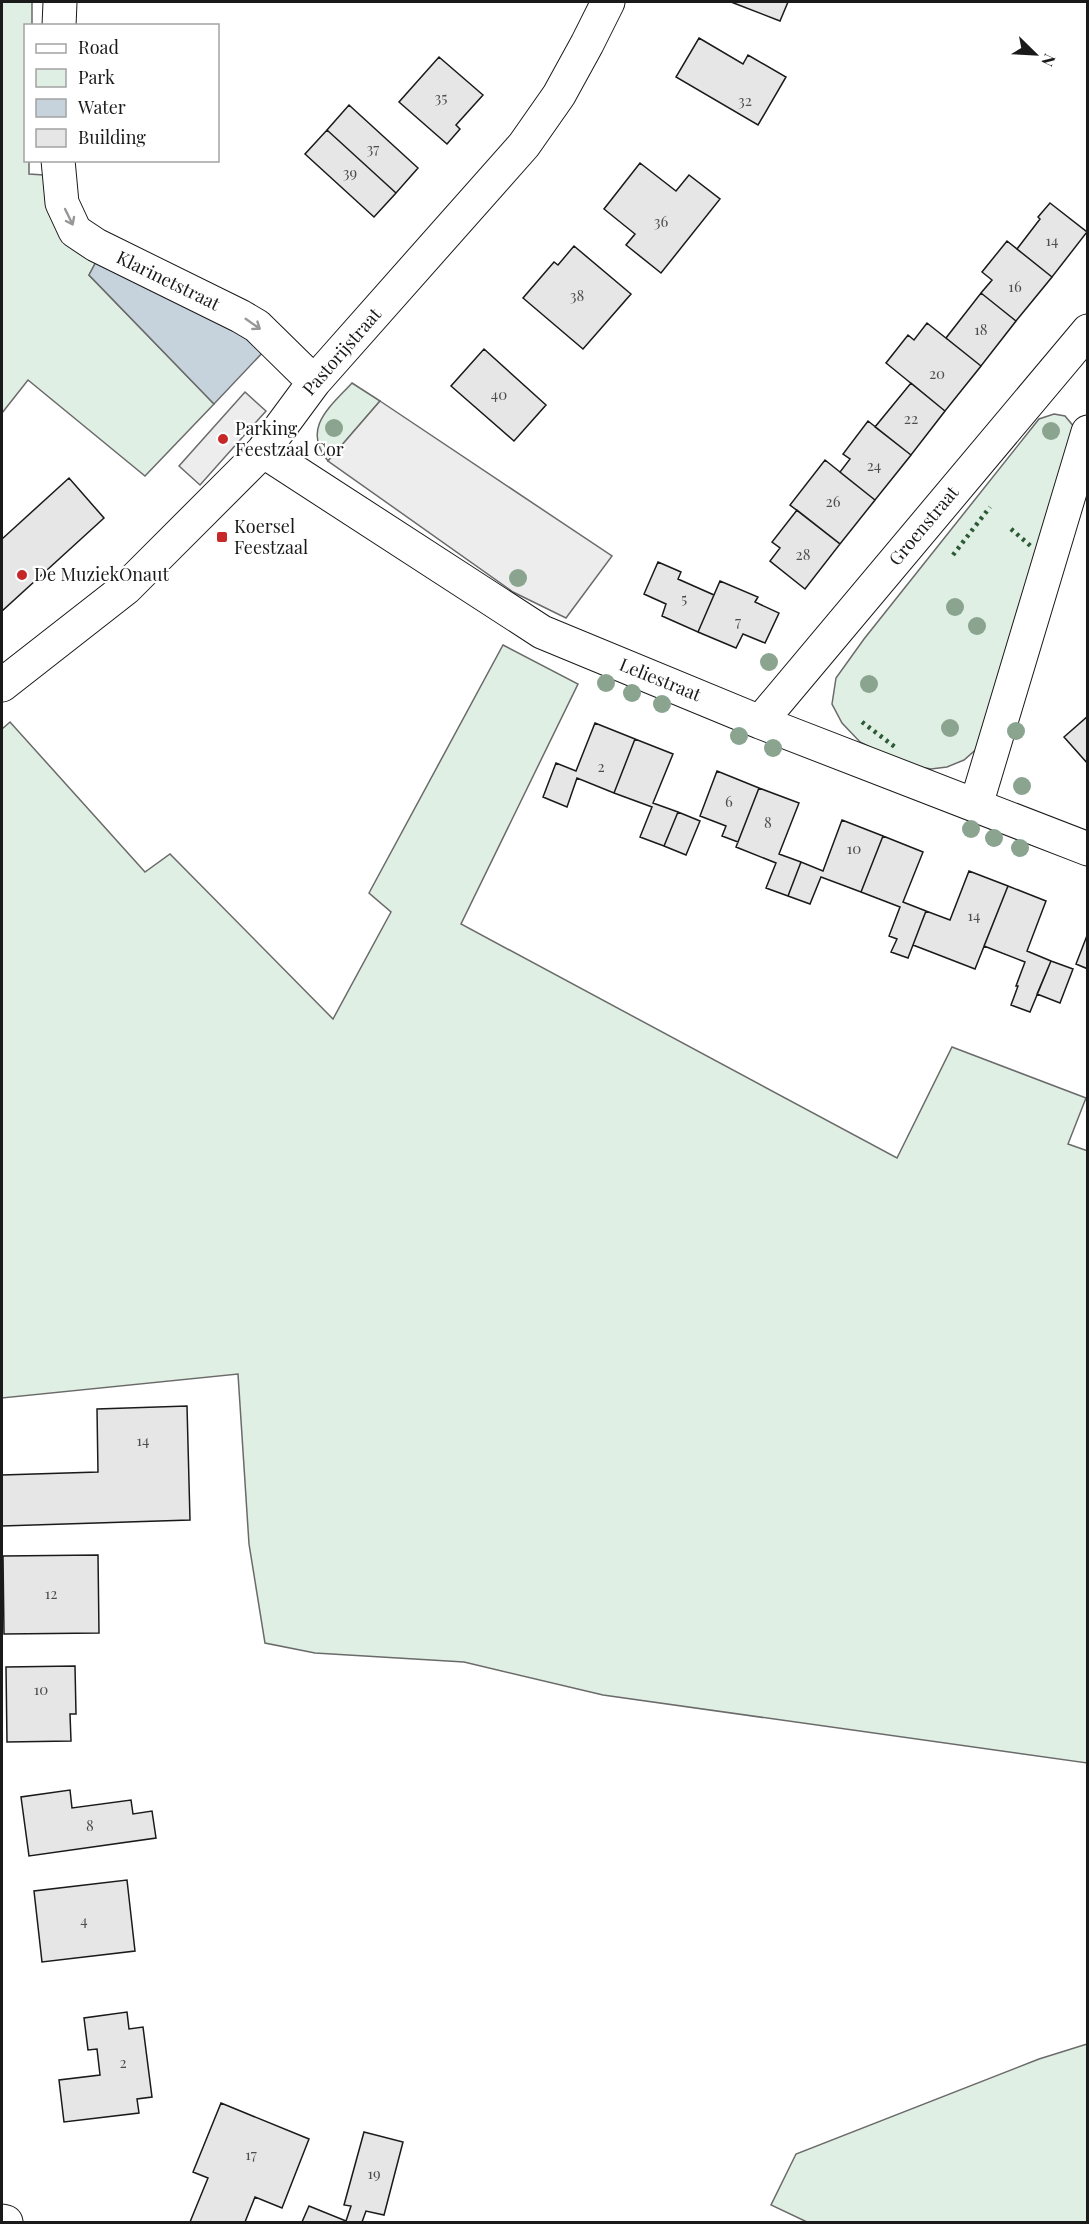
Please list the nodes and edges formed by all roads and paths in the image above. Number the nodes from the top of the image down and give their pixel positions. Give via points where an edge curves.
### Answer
1 (60, 2) edge
2 (608, 2) edge
3 (59, 24) edge
4 (58, 162) edge
5 (1088, 331) edge
6 (314, 382) junction
7 (1088, 432) edge
8 (263, 451) junction
9 (2, 685) edge
10 (760, 722) junction
11 (976, 805) junction
12 (1088, 849) edge
13 (2, 2221) edge
14 (6, 2223) edge

1 - 3 street
2 - 6 street, Pastorijstraat via 559,94 524,145
4 -> 6 street, Klarinetstraat via 62,203 75,231 256,326
5 - 10 street, Groenstraat
6 - 8 street, Pastorijstraat
7 - 11 street
8 - 9 street, Pastorijstraat via 126,588
8 - 10 street, Leliestraat via 542,632
10 - 11 street, Leliestraat
11 - 12 street, Leliestraat
13 - 14 street

